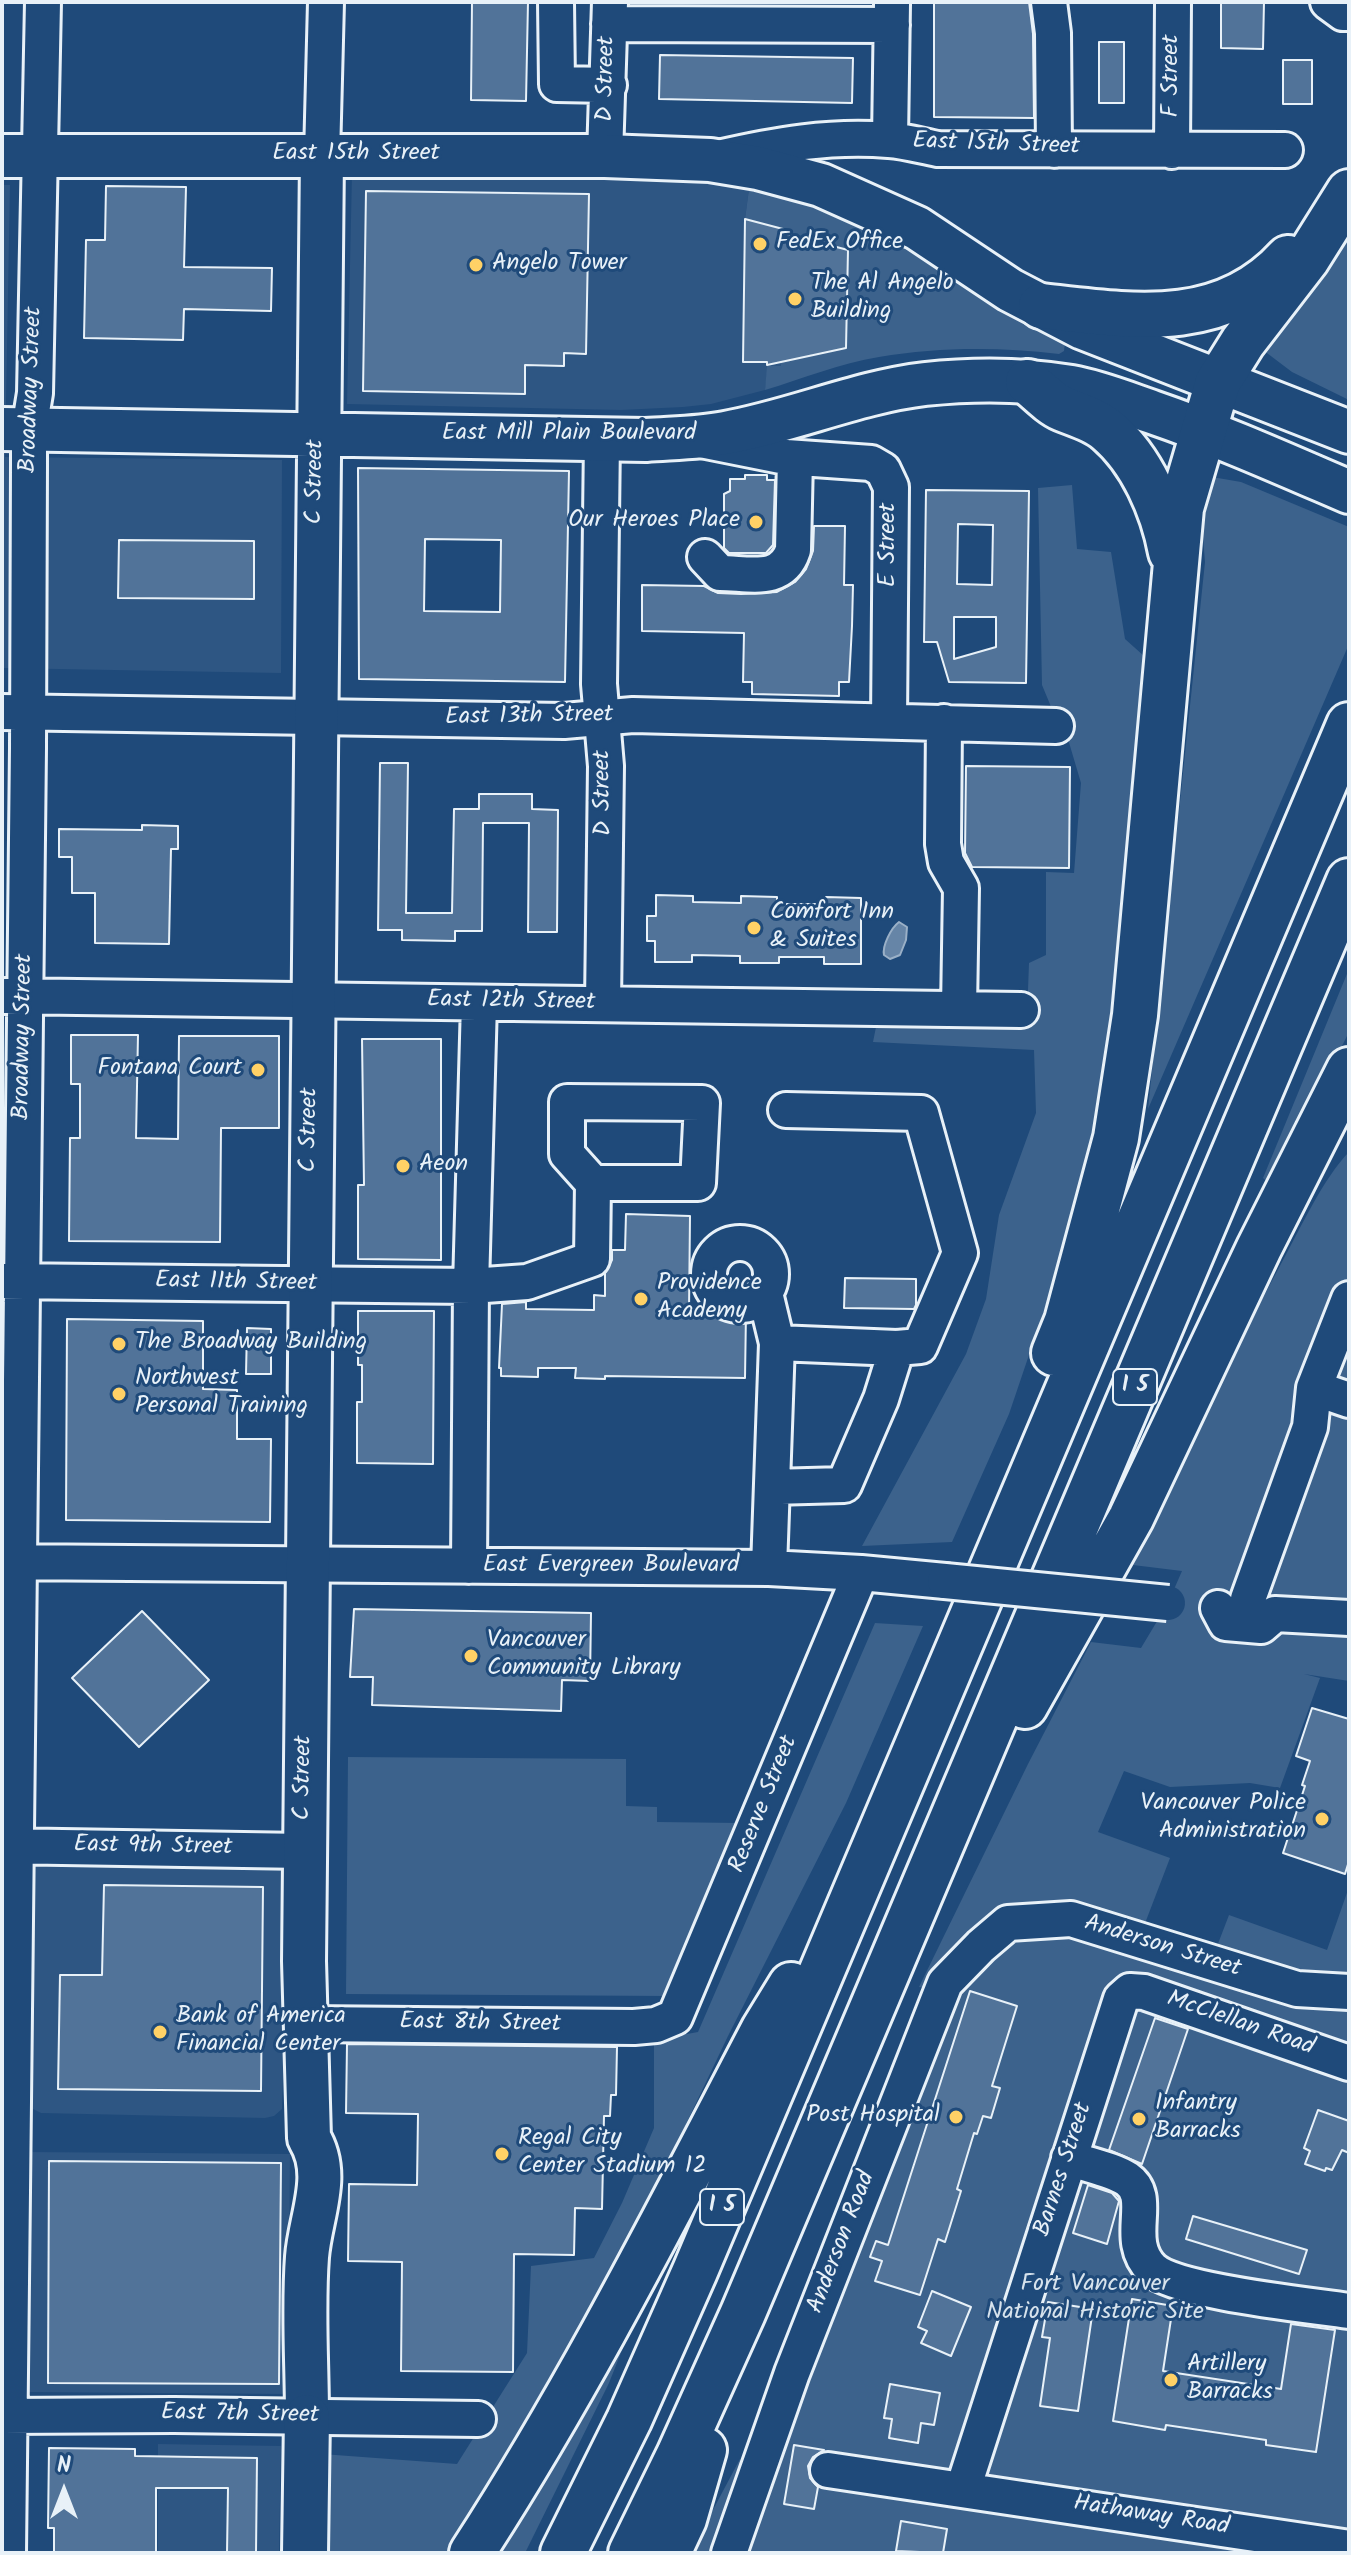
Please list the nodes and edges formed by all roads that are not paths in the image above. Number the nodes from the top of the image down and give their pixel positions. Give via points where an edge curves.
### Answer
1 (43, 2) edge
2 (326, 2) edge
3 (556, 2) edge
4 (1049, 2) edge
5 (1173, 2) edge
6 (1328, 2) edge
7 (610, 13) edge
8 (684, 13) edge
9 (731, 13) edge
10 (776, 13) edge
11 (1349, 13) edge
12 (892, 14) edge
13 (609, 85) junction
14 (890, 140) junction
15 (1054, 150) junction
16 (1285, 150) dead end
17 (1172, 151) junction
18 (21, 156) edge
19 (322, 156) junction
20 (605, 156) junction
21 (710, 160) junction
22 (1349, 192) edge
23 (1041, 306) junction
24 (1028, 382) junction
25 (1218, 382) junction
26 (16, 430) edge
27 (1204, 430) junction
28 (1349, 432) edge
29 (318, 435) junction
30 (602, 438) junction
31 (692, 438) junction
32 (795, 458) junction
33 (1349, 492) edge
34 (705, 557) dead end
35 (1175, 574) junction
36 (15, 712) edge
37 (602, 718) junction
38 (316, 719) junction
39 (889, 721) junction
40 (944, 722) junction
41 (1349, 725) edge
42 (1056, 726) dead end
43 (1349, 881) edge
44 (14, 996) edge
45 (312, 1001) junction
46 (479, 1003) junction
47 (603, 1004) junction
48 (959, 1009) junction
49 (1021, 1010) dead end
50 (1349, 1070) edge
51 (786, 1110) dead end
52 (1349, 1136) edge
53 (593, 1183) dead end
54 (1259, 1248) junction
55 (11, 1281) edge
56 (309, 1285) junction
57 (471, 1286) junction
58 (765, 1293) dead end
59 (1349, 1299) edge
60 (777, 1343) junction
61 (897, 1348) junction
62 (1314, 1388) junction
63 (1349, 1400) edge
64 (772, 1487) junction
65 (10, 1562) edge
66 (307, 1565) junction
67 (469, 1566) junction
68 (769, 1568) junction
69 (875, 1574) junction
70 (1247, 1607) junction
71 (1349, 1618) edge
72 (964, 1633) junction
73 (9, 1846) edge
74 (304, 1851) junction
75 (869, 1857) junction
76 (920, 1893) junction
77 (981, 1946) joint
78 (1130, 1991) joint
79 (1349, 1992) edge
80 (305, 2024) junction
81 (656, 2025) joint
82 (7, 2062) edge
83 (1349, 2063) edge
84 (7, 2132) edge
85 (1069, 2158) junction
86 (1349, 2311) edge
87 (743, 2313) junction
88 (5, 2416) edge
89 (307, 2417) junction
90 (478, 2419) dead end
91 (828, 2470) dead end
92 (963, 2489) junction
93 (1344, 2549) edge
94 (8, 2553) edge
95 (305, 2553) edge
96 (472, 2553) edge
97 (563, 2553) edge
98 (631, 2553) edge
99 (668, 2553) edge
100 (729, 2553) edge

1 - 18 street, Broadway Street
2 - 19 street, C Street
3 - 13 street via 557,84
4 - 15 street
5 - 17 street, F Street
6 - 11 street
7 - 8 street
7 - 13 street, D Street
8 - 9 street
9 - 10 street
10 - 12 street
12 - 14 street
13 - 20 street, D Street
14 - 15 street, East 15th Street via 938,149
14 - 21 street, East 15th Street via 831,139
15 - 17 street, East 15th Street
16 - 17 street, East 15th Street
18 - 19 main road, East 15th Street
18 - 26 street, Broadway Street via 35,393
19 - 20 main road, East 15th Street
19 - 29 main road, C Street
20 - 21 main road, East 15th Street
21 - 23 main road, East 15th Street via 821,185 883,211
22 - 23 highway via 1280,267 1253,290 1219,304 1169,316
22 - 25 highway
23 - 25 main road, East 15th Street
24 - 27 main road, East Mill Plain Boulevard via 1111,397
24 - 31 main road, East Mill Plain Boulevard via 923,384
24 - 35 highway via 1061,408 1108,430 1131,458 1156,500
25 - 27 highway
25 - 28 main road
26 - 29 main road, East Mill Plain Boulevard
26 - 36 street, Broadway Street
27 - 33 main road, East Mill Plain Boulevard
27 - 35 highway via 1181,508
29 - 30 main road, East Mill Plain Boulevard
29 - 38 main road, C Street
30 - 31 main road, East Mill Plain Boulevard
30 - 37 street, D Street
31 - 32 street, E Street
32 - 34 street via 793,550 783,569 774,574 720,573
32 - 39 street, E Street via 871,463 889,478
35 - 72 highway via 1135,1015 1116,1138 1067,1321 1030,1415
36 - 38 street, East 13th Street
36 - 44 street, Broadway Street
37 - 38 street, East 13th Street
37 - 39 street, East 13th Street
37 - 47 street, D Street
38 - 45 main road, C Street
39 - 40 street, East 13th Street
40 - 42 street, East 13th Street
40 - 48 street via 943,844 946,862 961,888
41 - 72 highway, I 5
43 - 76 highway, I 5
44 - 45 street, East 12th Street
44 - 55 street, Broadway Street
45 - 46 street, East 12th Street
45 - 56 main road, C Street
46 - 47 street, East 12th Street
46 - 57 street
47 - 48 street, East 12th Street
48 - 49 street, East 12th Street
50 - 54 highway
51 - 61 street via 921,1113 960,1253 920,1346
52 - 54 highway
53 - 57 street, East 11th Street via 592,1259 527,1282
54 - 76 highway via 1131,1518
55 - 56 street, East 11th Street
55 - 65 street, Broadway Street
56 - 57 street, East 11th Street
56 - 66 main road, C Street
57 - 67 street
58 - 60 street
59 - 62 street
60 - 61 street
60 - 64 street
61 - 64 street via 844,1485
62 - 63 street
62 - 70 street via 1310,1427
64 - 68 street
65 - 66 street, East Evergreen Boulevard
65 - 73 street, Broadway Street
66 - 67 street, East Evergreen Boulevard
66 - 74 main road, C Street
67 - 68 street, East Evergreen Boulevard
68 - 69 street, East Evergreen Boulevard
69 - 70 street, East Evergreen Boulevard, bridge
69 - 81 street, Reserve Street via 675,2017
70 - 71 street, East Evergreen Boulevard
72 - 75 highway, I 5
73 - 74 street, East 9th Street
73 - 82 street, Broadway Street
74 - 80 main road, C Street
75 - 96 highway via 764,2029 604,2331
75 - 97 highway, I 5 via 665,2341
76 - 87 highway, I 5
77 - 79 street, Anderson Street via 1008,1923 1071,1919 1297,1989
77 - 100 street, Anderson Road via 945,1983 792,2373
78 - 83 street, McClellan Road
78 - 85 street, Barnes Street via 1121,1999
80 - 81 street, East 8th Street
80 - 89 main road, C Street via 302,2138 316,2149 320,2171 307,2255
82 - 84 street, Broadway Street
84 - 88 street, Broadway Street
85 - 86 street via 1126,2178 1134,2186 1141,2253 1166,2278
85 - 92 street, Barnes Street
87 - 98 highway, I 5
87 - 99 highway via 690,2501
88 - 89 street, East 7th Street
88 - 94 street, Broadway Street
89 - 90 street, East 7th Street
89 - 95 highway
91 - 92 street, Hathaway Road
92 - 93 street, Hathaway Road

